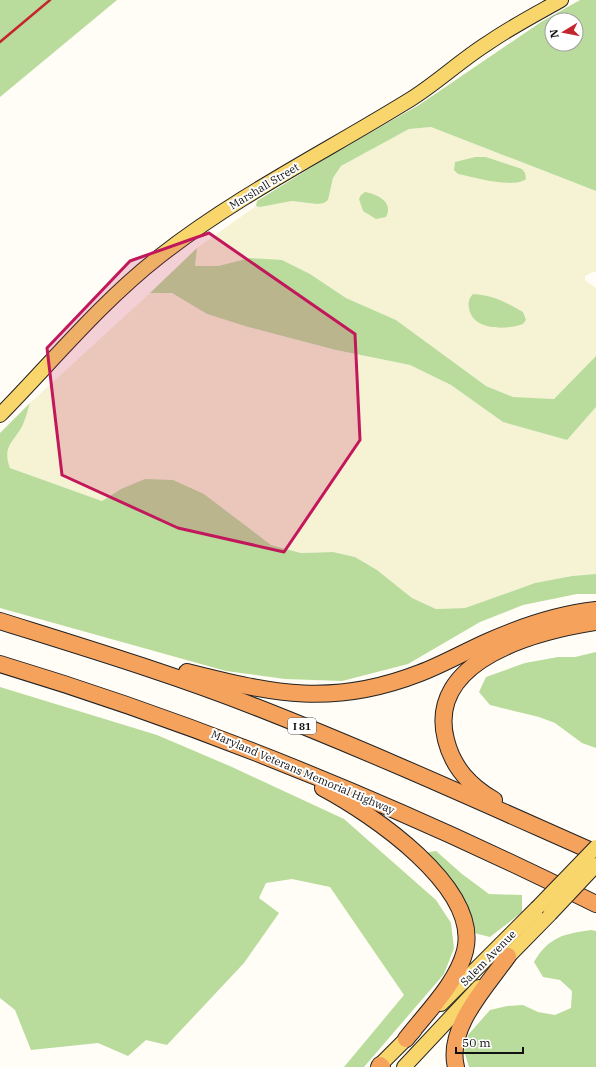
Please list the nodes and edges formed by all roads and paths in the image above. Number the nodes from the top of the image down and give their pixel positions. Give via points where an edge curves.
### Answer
1 (561, 0) edge
2 (0, 415) edge
3 (596, 610) edge
4 (0, 621) edge
5 (596, 622) edge
6 (102, 652) junction
7 (0, 664) edge
8 (238, 744) junction
9 (576, 844) junction
10 (596, 847) edge
11 (596, 853) edge
12 (596, 865) edge
13 (596, 905) edge
14 (544, 911) junction
15 (508, 956) junction
16 (406, 1039) junction
17 (380, 1066) edge
18 (404, 1067) edge
19 (456, 1067) edge

1 - 2 main road, Marshall Street via 487,43 412,99 203,224 159,257 116,295
3 - 6 highway via 537,622 399,681 322,695 267,691
4 - 6 highway, I 81
5 - 9 highway via 542,634 480,660 459,679 447,703 443,719 448,748 462,776 472,786
6 - 9 highway, I 81 via 255,707 368,753
7 - 8 highway, Maryland Veterans Memorial Highway via 81,688
8 - 13 highway, Maryland Veterans Memorial Highway via 348,789
8 - 16 highway via 350,803 383,825 437,875 459,907 465,921 466,936 461,963 454,977
9 - 11 highway, I 81
10 - 14 main road, Salem Avenue, bridge
12 - 14 main road, Salem Avenue, bridge
14 - 15 main road, Salem Avenue
14 - 16 main road, Salem Avenue
15 - 18 main road, Salem Avenue
15 - 19 highway via 465,1018 454,1049
16 - 17 main road, Salem Avenue

